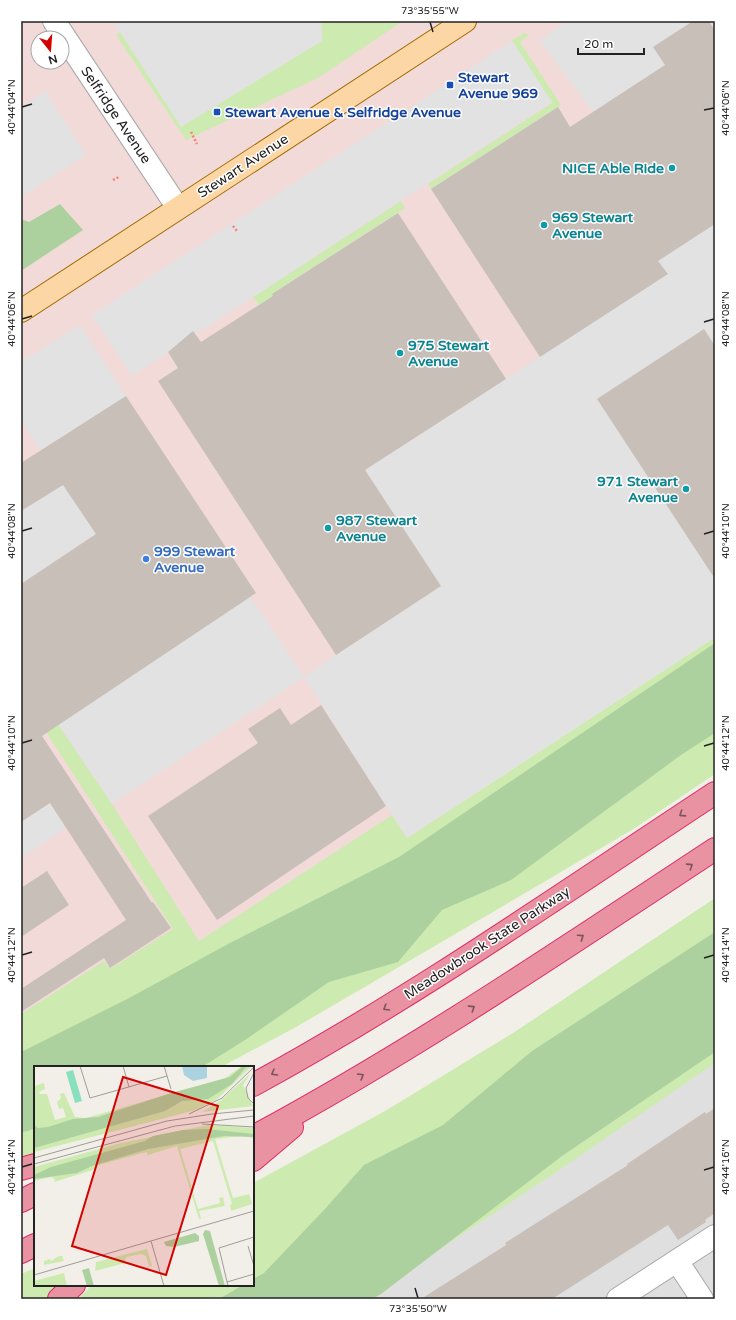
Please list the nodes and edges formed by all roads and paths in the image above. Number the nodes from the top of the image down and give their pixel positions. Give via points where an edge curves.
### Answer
1 (54, 21) edge
2 (465, 21) edge
3 (191, 132) dead end
4 (198, 144) dead end
5 (119, 177) dead end
6 (113, 180) dead end
7 (178, 208) junction
8 (233, 226) dead end
9 (237, 231) dead end
10 (21, 311) edge
11 (715, 793) edge
12 (715, 849) edge
13 (254, 1084) edge
14 (328, 1096) junction
15 (254, 1136) edge
16 (254, 1159) edge
17 (34, 1165) edge
18 (21, 1169) edge
19 (34, 1194) edge
20 (21, 1201) edge
21 (715, 1236) edge
22 (34, 1246) edge
23 (21, 1252) edge
24 (677, 1261) junction
25 (73, 1286) edge
26 (59, 1299) edge
27 (618, 1299) edge
28 (702, 1299) edge

1 - 7 street, Selfridge Avenue
2 - 7 main road, Stewart Avenue
3 - 4 path
5 - 6 path
7 - 10 main road, Stewart Avenue
8 - 9 path
11 -> 13 highway, Meadowbrook State Parkway via 399,1000
14 -> 12 highway via 473,1008
14 - 15 highway
14 - 16 highway
17 - 18 highway
19 - 20 highway
21 - 24 street
22 - 23 highway
24 - 27 street
24 - 28 street
25 - 26 highway

